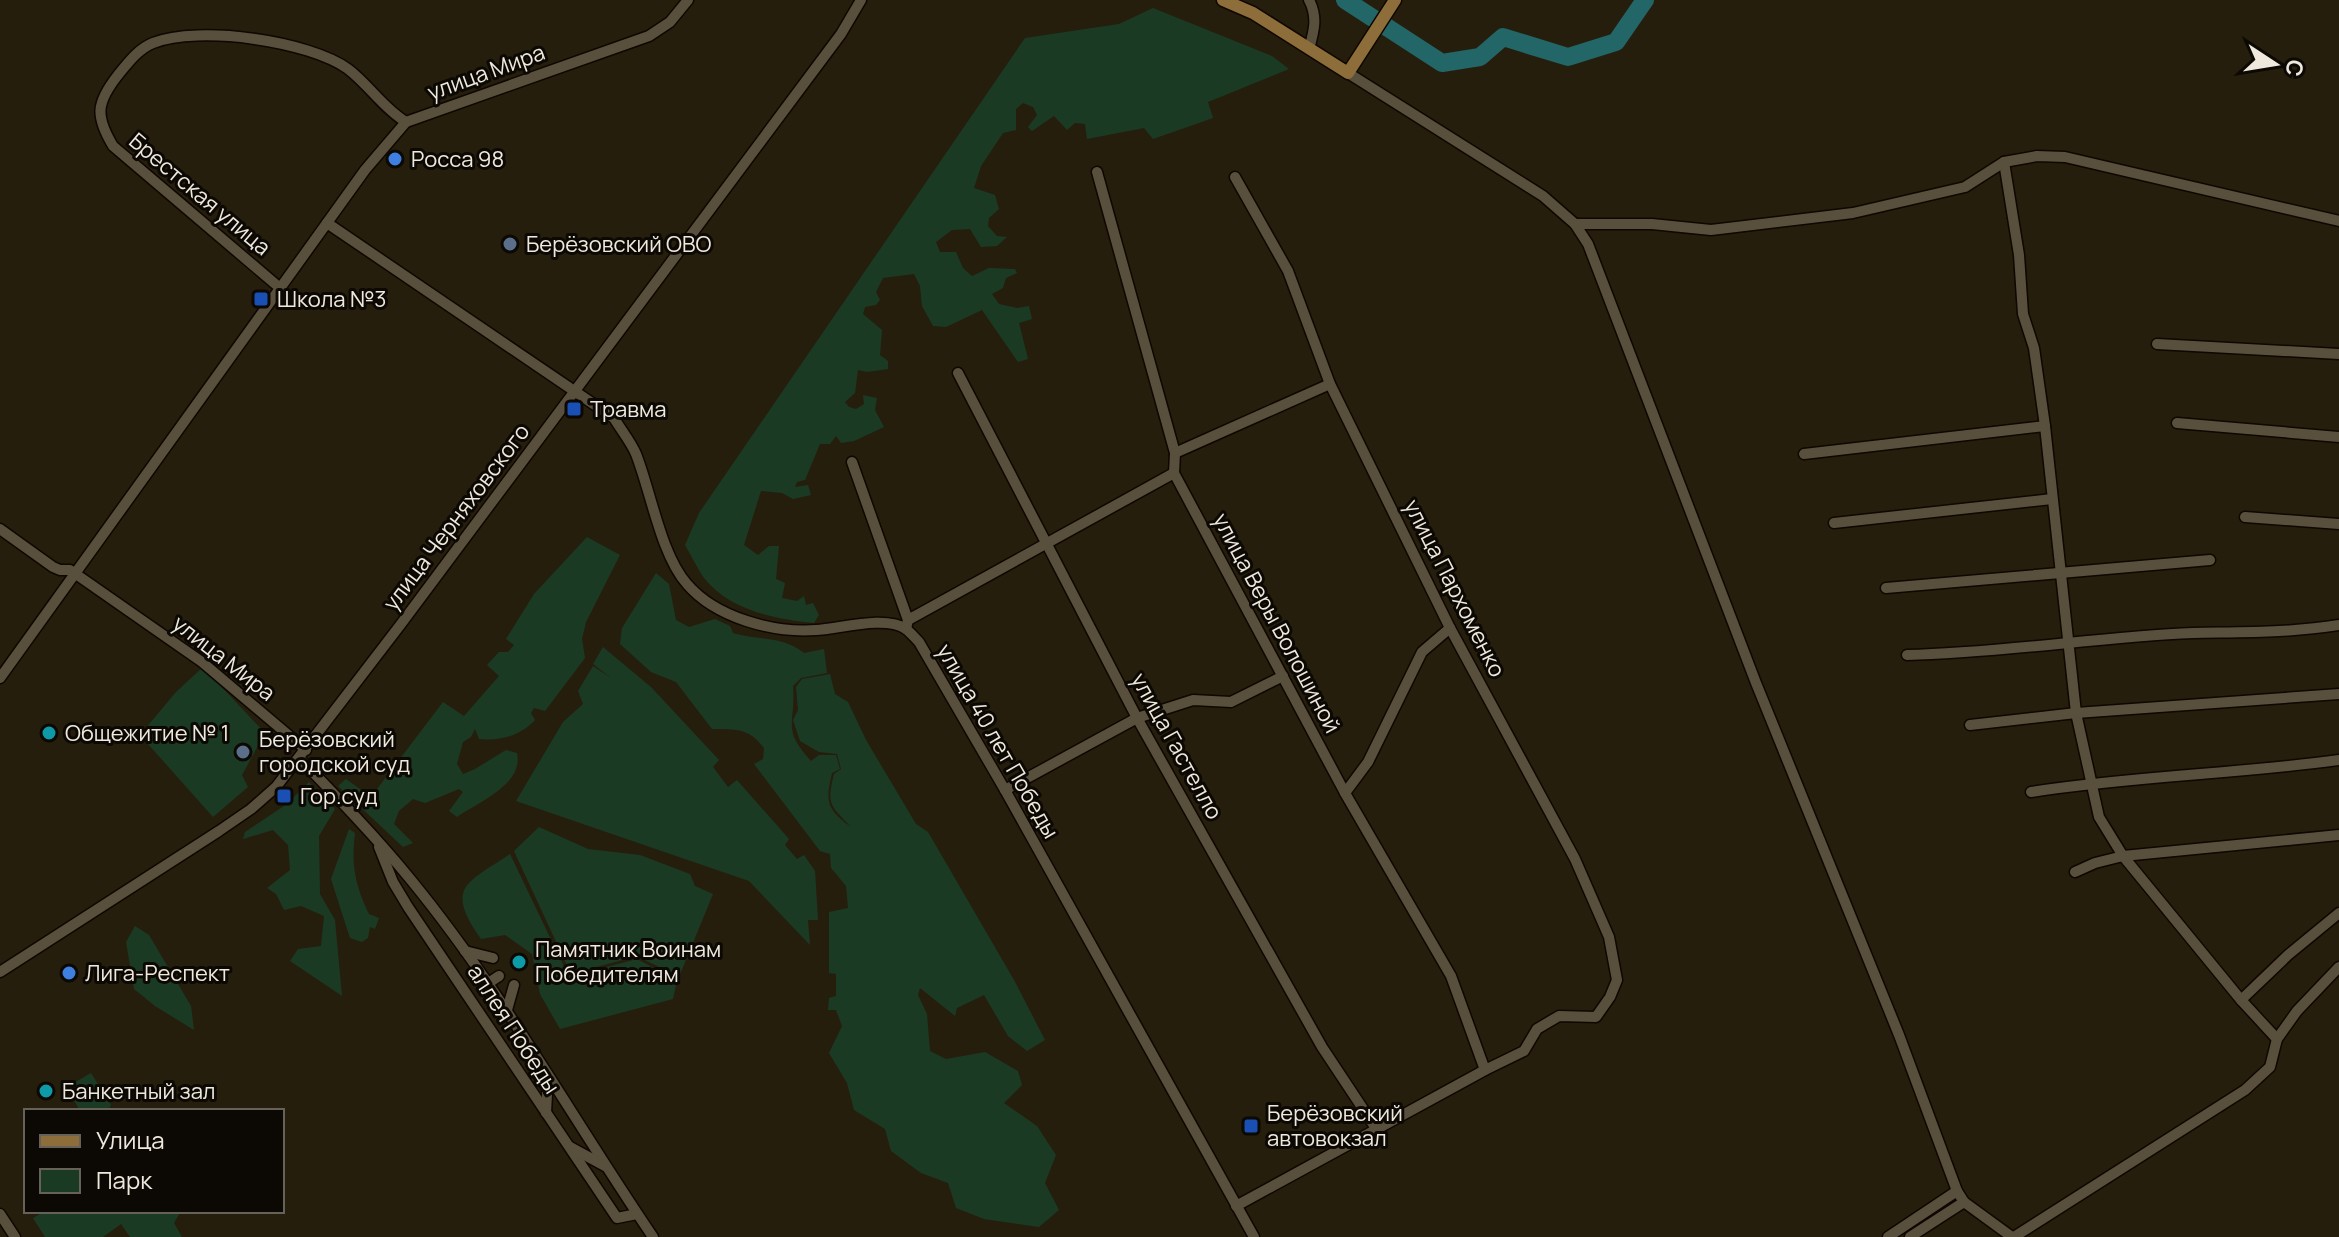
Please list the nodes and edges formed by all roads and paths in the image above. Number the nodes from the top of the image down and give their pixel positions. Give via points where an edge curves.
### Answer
1 (688, 0) edge
2 (861, 0) edge
3 (1223, 0) edge
4 (1309, 0) edge
5 (1395, 0) edge
6 (1309, 49) junction
7 (1348, 73) junction
8 (406, 122) junction
9 (2004, 162) junction
10 (1097, 172) dead end
11 (1235, 177) dead end
12 (2339, 221) edge
13 (327, 223) junction
14 (1575, 224) junction
15 (280, 288) junction
16 (2157, 344) dead end
17 (2339, 354) edge
18 (958, 373) dead end
19 (1330, 384) junction
20 (575, 391) junction
21 (2177, 423) dead end
22 (2045, 426) junction
23 (2339, 437) edge
24 (1175, 453) junction
25 (1804, 454) dead end
26 (852, 462) dead end
27 (1174, 473) junction
28 (2052, 499) junction
29 (2245, 517) dead end
30 (1834, 523) dead end
31 (2339, 524) edge
32 (0, 529) edge
33 (1045, 544) junction
34 (2210, 560) dead end
35 (2060, 572) junction
36 (75, 573) junction
37 (1886, 588) dead end
38 (907, 625) junction
39 (2339, 625) edge
40 (1450, 628) junction
41 (2068, 644) junction
42 (1907, 655) dead end
43 (1283, 676) junction
44 (0, 678) edge
45 (2339, 694) edge
46 (2076, 713) junction
47 (1137, 718) junction
48 (1970, 725) dead end
49 (303, 754) junction
50 (2339, 760) edge
51 (2090, 783) junction
52 (1005, 790) junction
53 (2031, 792) dead end
54 (1345, 793) junction
55 (2339, 835) edge
56 (376, 839) junction
57 (2123, 856) junction
58 (2075, 872) dead end
59 (412, 881) junction
60 (408, 907) junction
61 (2339, 913) edge
62 (465, 951) junction
63 (493, 958) dead end
64 (2339, 967) edge
65 (0, 972) edge
66 (499, 976) dead end
67 (485, 985) junction
68 (514, 985) dead end
69 (2241, 1000) junction
70 (507, 1010) junction
71 (2277, 1039) junction
72 (1485, 1070) junction
73 (548, 1077) junction
74 (546, 1115) junction
75 (576, 1121) junction
76 (1377, 1130) junction
77 (560, 1133) junction
78 (568, 1146) junction
79 (607, 1168) junction
80 (1957, 1191) junction
81 (1964, 1202) junction
82 (1236, 1206) junction
83 (0, 1214) edge
84 (637, 1214) junction
85 (15, 1237) edge
86 (653, 1237) edge
87 (1254, 1237) edge
88 (1888, 1237) edge
89 (1910, 1237) edge
90 (2013, 1237) edge

1 - 8 street, улица Мира via 649,36
2 - 20 street, улица Черняховского
3 - 6 main road
4 - 6 street via 1315,30
5 - 7 main road
6 - 7 main road
7 - 14 street via 1543,196
8 - 13 street, улица Мира
8 - 15 street, Брестская улица via 348,69 310,51 237,37 152,43 132,57 108,88 99,116 113,146
9 - 12 street via 2065,157
9 - 14 street via 1965,187 1853,213 1711,230
9 - 22 street via 2023,314 2034,348
10 - 24 street
11 - 19 street, улица Пархоменко via 1288,271
13 - 15 street, улица Мира
13 - 20 street
14 - 80 street via 1596,264
15 - 36 street, улица Мира
16 - 17 street
18 - 33 street, улица Гастелло
19 - 24 street
19 - 40 street, улица Пархоменко
20 - 38 street via 614,418 635,451 673,562 688,585 713,606 744,620 812,631
20 - 49 street, улица Черняховского
21 - 23 street
22 - 25 street
22 - 28 street
24 - 27 street
26 - 38 street, улица 40 лет Победы
27 - 33 street
27 - 43 street, улица Веры Волошиной
28 - 30 street
28 - 35 street
29 - 31 street
32 - 36 street via 53,567
33 - 38 street
33 - 47 street, улица Гастелло
34 - 35 street
35 - 37 street
35 - 41 street
36 - 44 street, улица Мира
36 - 49 street, улица Мира via 202,662
38 - 52 street, улица 40 лет Победы
39 - 41 street
40 - 54 street via 1422,652 1368,762
40 - 72 street, улица Пархоменко via 1575,859 1609,937 1617,980 1596,1017 1559,1016 1537,1029 1524,1051
41 - 42 street
41 - 46 street
43 - 47 street via 1231,702 1193,700
43 - 54 street, улица Веры Волошиной
45 - 46 street
46 - 48 street
46 - 51 street
47 - 52 street
47 - 76 street, улица Гастелло via 1322,1047
49 - 56 street, улица Мира
49 - 65 street, улица Черняховского via 251,809
50 - 51 street
51 - 53 street
51 - 57 street via 2099,817
52 - 82 street, улица 40 лет Победы
54 - 72 street, улица Веры Волошиной via 1451,976
55 - 57 street
56 - 59 street, улица Мира
56 - 60 street, аллея Победы
57 - 58 street
57 - 69 street
59 - 60 street
59 - 62 street, улица Мира
60 - 74 street, аллея Победы
61 - 69 street
62 - 63 street
62 - 67 street, улица Мира
64 - 71 street
66 - 67 street
67 - 70 street, улица Мира
68 - 70 street
69 - 71 street
70 - 73 street, улица Мира
71 - 90 street via 2270,1067 2245,1090
72 - 76 street
73 - 74 street
73 - 75 street, улица Мира
74 - 77 street, аллея Победы
75 - 77 street
75 - 79 street, улица Мира
76 - 82 street
77 - 78 street, аллея Победы
78 - 79 street
78 - 84 street, аллея Победы via 617,1218
79 - 84 street, улица Мира
80 - 81 street
80 - 88 street
81 - 89 street
81 - 90 street
82 - 87 street, улица 40 лет Победы
83 - 85 street
84 - 86 street, улица Мира

